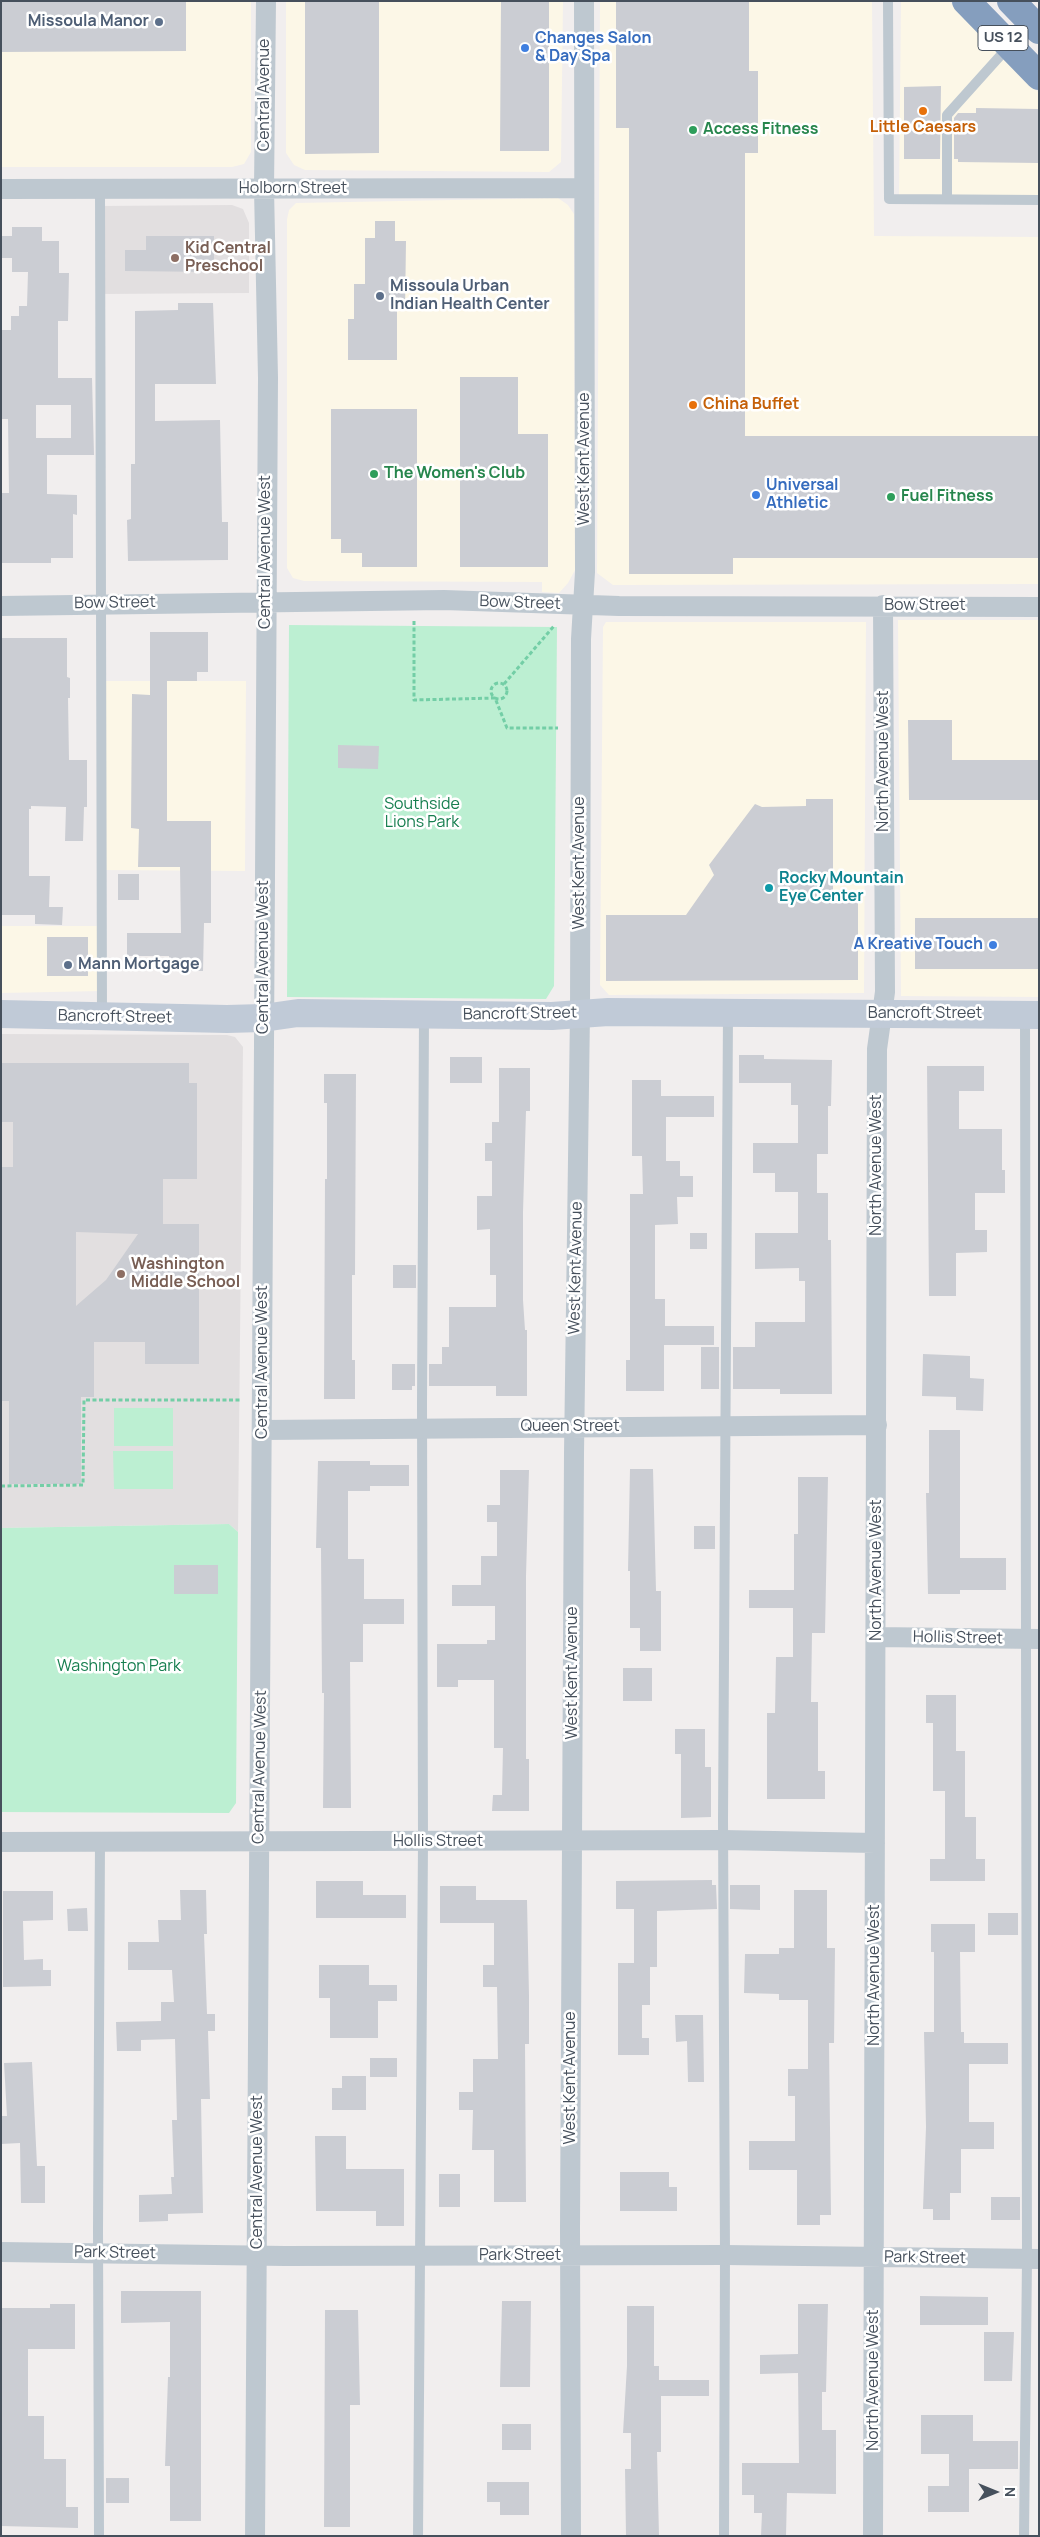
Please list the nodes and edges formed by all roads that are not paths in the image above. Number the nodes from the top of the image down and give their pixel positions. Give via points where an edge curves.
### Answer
1 (266, 1) edge
2 (584, 1) edge
3 (888, 1) edge
4 (966, 1) edge
5 (1011, 1) edge
6 (1039, 30) edge
7 (1010, 46) junction
8 (1039, 76) edge
9 (584, 188) junction
10 (1, 189) edge
11 (100, 189) junction
12 (264, 189) junction
13 (947, 199) junction
14 (1039, 200) edge
15 (265, 601) junction
16 (101, 603) junction
17 (583, 605) junction
18 (883, 605) junction
19 (1, 606) edge
20 (1039, 607) edge
21 (580, 1012) junction
22 (728, 1013) junction
23 (1, 1014) edge
24 (883, 1014) junction
25 (424, 1015) junction
26 (1032, 1015) edge
27 (102, 1016) junction
28 (263, 1018) junction
29 (877, 1425) junction
30 (574, 1426) junction
31 (422, 1427) junction
32 (726, 1427) junction
33 (262, 1430) junction
34 (876, 1637) junction
35 (1032, 1639) edge
36 (723, 1840) junction
37 (100, 1841) junction
38 (573, 1841) junction
39 (1, 1842) edge
40 (260, 1842) junction
41 (423, 1842) junction
42 (875, 1843) junction
43 (1, 2252) edge
44 (98, 2252) junction
45 (258, 2255) junction
46 (570, 2255) junction
47 (725, 2255) junction
48 (420, 2256) junction
49 (875, 2257) junction
50 (1033, 2259) edge
51 (100, 2536) edge
52 (254, 2536) edge
53 (418, 2536) edge
54 (571, 2536) edge
55 (724, 2536) edge
56 (874, 2536) edge
57 (1024, 2536) edge

1 - 12 street, Central Avenue
2 - 9 street, West Kent Avenue
3 - 13 lane via 889,199
4 - 7 highway, US 12
5 - 6 highway, US 12
7 - 8 highway, US 12
7 - 13 lane via 947,115
9 - 12 street, Holborn Street
9 - 17 street, West Kent Avenue
10 - 11 street, Holborn Street
11 - 12 street, Holborn Street
11 - 16 lane
12 - 15 street, Central Avenue West via 268,378
13 - 14 lane
15 - 16 street, Bow Street
15 - 17 street, Bow Street via 444,600
15 - 28 street, Central Avenue West
16 - 19 street, Bow Street
16 - 27 lane
17 - 18 street, Bow Street
17 - 21 street, West Kent Avenue
18 - 20 street, Bow Street
18 - 24 street, North Avenue West
21 - 22 street, Bancroft Street
21 - 25 street, Bancroft Street via 552,1016
21 - 30 street, West Kent Avenue
22 - 24 street, Bancroft Street
22 - 32 lane
23 - 27 street, Bancroft Street
24 - 26 street, Bancroft Street
24 - 29 street, North Avenue West via 877,1049
25 - 28 street, Bancroft Street via 298,1013
25 - 31 lane
26 - 35 lane
27 - 28 street, Bancroft Street
28 - 33 street, Central Avenue West
29 - 32 street, Queen Street
29 - 34 street, North Avenue West
30 - 31 street, Queen Street
30 - 32 street, Queen Street
30 - 38 street, West Kent Avenue
31 - 33 street, Queen Street
31 - 41 lane
32 - 36 lane
33 - 40 street, Central Avenue West
34 - 35 street, Hollis Street
34 - 42 street, North Avenue West
35 - 50 lane
36 - 38 street, Hollis Street
36 - 42 street, Hollis Street
36 - 47 lane
37 - 39 street, Hollis Street
37 - 40 street, Hollis Street
37 - 44 lane
38 - 41 street, Hollis Street
38 - 46 street, West Kent Avenue
40 - 41 street, Hollis Street
40 - 45 street, Central Avenue West
41 - 48 lane
42 - 49 street, North Avenue West
43 - 44 street, Park Street
44 - 45 street, Park Street
44 - 51 lane
45 - 48 street, Park Street
45 - 52 street, Central Avenue West
46 - 47 street, Park Street
46 - 48 street, Park Street
46 - 54 street, West Kent Avenue
47 - 49 street, Park Street
47 - 55 lane
48 - 53 lane
49 - 50 street, Park Street
49 - 56 street, North Avenue West
50 - 57 lane

